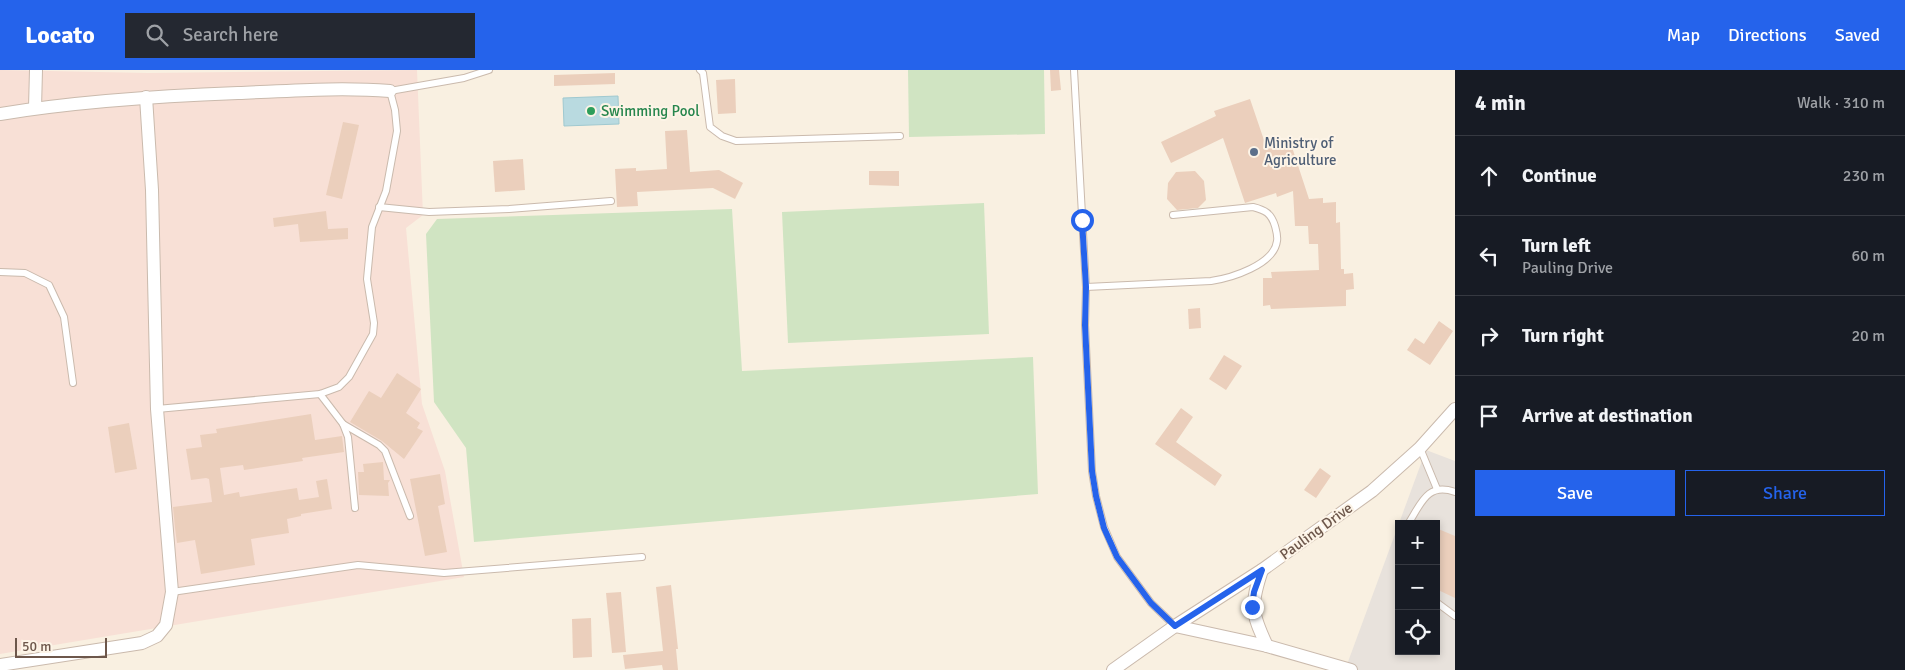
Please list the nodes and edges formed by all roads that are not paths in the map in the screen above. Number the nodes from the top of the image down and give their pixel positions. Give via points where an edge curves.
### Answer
1 (36, 70) edge
2 (489, 70) edge
3 (700, 70) edge
4 (1074, 70) edge
5 (390, 91) junction
6 (146, 97) junction
7 (35, 108) junction
8 (0, 114) edge
9 (900, 136) dead end
10 (611, 201) dead end
11 (379, 208) junction
12 (1173, 215) dead end
13 (0, 272) edge
14 (1086, 287) junction
15 (73, 383) dead end
16 (320, 394) junction
17 (157, 409) junction
18 (1455, 409) edge
19 (343, 424) junction
20 (1420, 448) junction
21 (1437, 489) junction
22 (1455, 492) edge
23 (355, 508) dead end
24 (410, 516) dead end
25 (1411, 520) edge
26 (642, 557) dead end
27 (1262, 570) junction
28 (172, 592) junction
29 (1440, 605) edge
30 (1455, 616) edge
31 (1175, 626) junction
32 (1268, 646) junction
33 (0, 665) edge
34 (1113, 670) edge
35 (1351, 670) edge

1 - 7 street
2 - 5 lane via 464,78
3 - 9 lane via 710,127 736,141
4 - 14 lane
5 - 6 street via 317,89
5 - 11 lane via 397,131 386,191
6 - 7 street
6 - 17 street via 152,190
7 - 8 street
10 - 11 lane via 429,212
11 - 16 lane via 372,227 367,279 373,334 349,377 339,387
12 - 14 lane via 1253,207 1263,209 1274,222 1278,240 1267,258 1230,278
13 - 15 lane via 25,273 49,285 64,317
14 - 31 lane via 1092,471 1104,528 1117,557 1131,577
16 - 17 lane
16 - 19 lane
17 - 28 street
18 - 20 street, Pauling Drive
19 - 23 lane via 348,437
19 - 24 lane via 385,451
20 - 21 lane
20 - 27 street, Pauling Drive via 1372,491
21 - 22 lane
21 - 25 lane via 1429,492
26 - 28 lane via 444,573 358,565
27 - 31 street, Pauling Drive
27 - 32 street via 1252,607 1255,621
28 - 33 street via 166,625 157,636 142,643
29 - 30 lane
31 - 32 street
31 - 34 street, Pauling Drive
32 - 35 street

